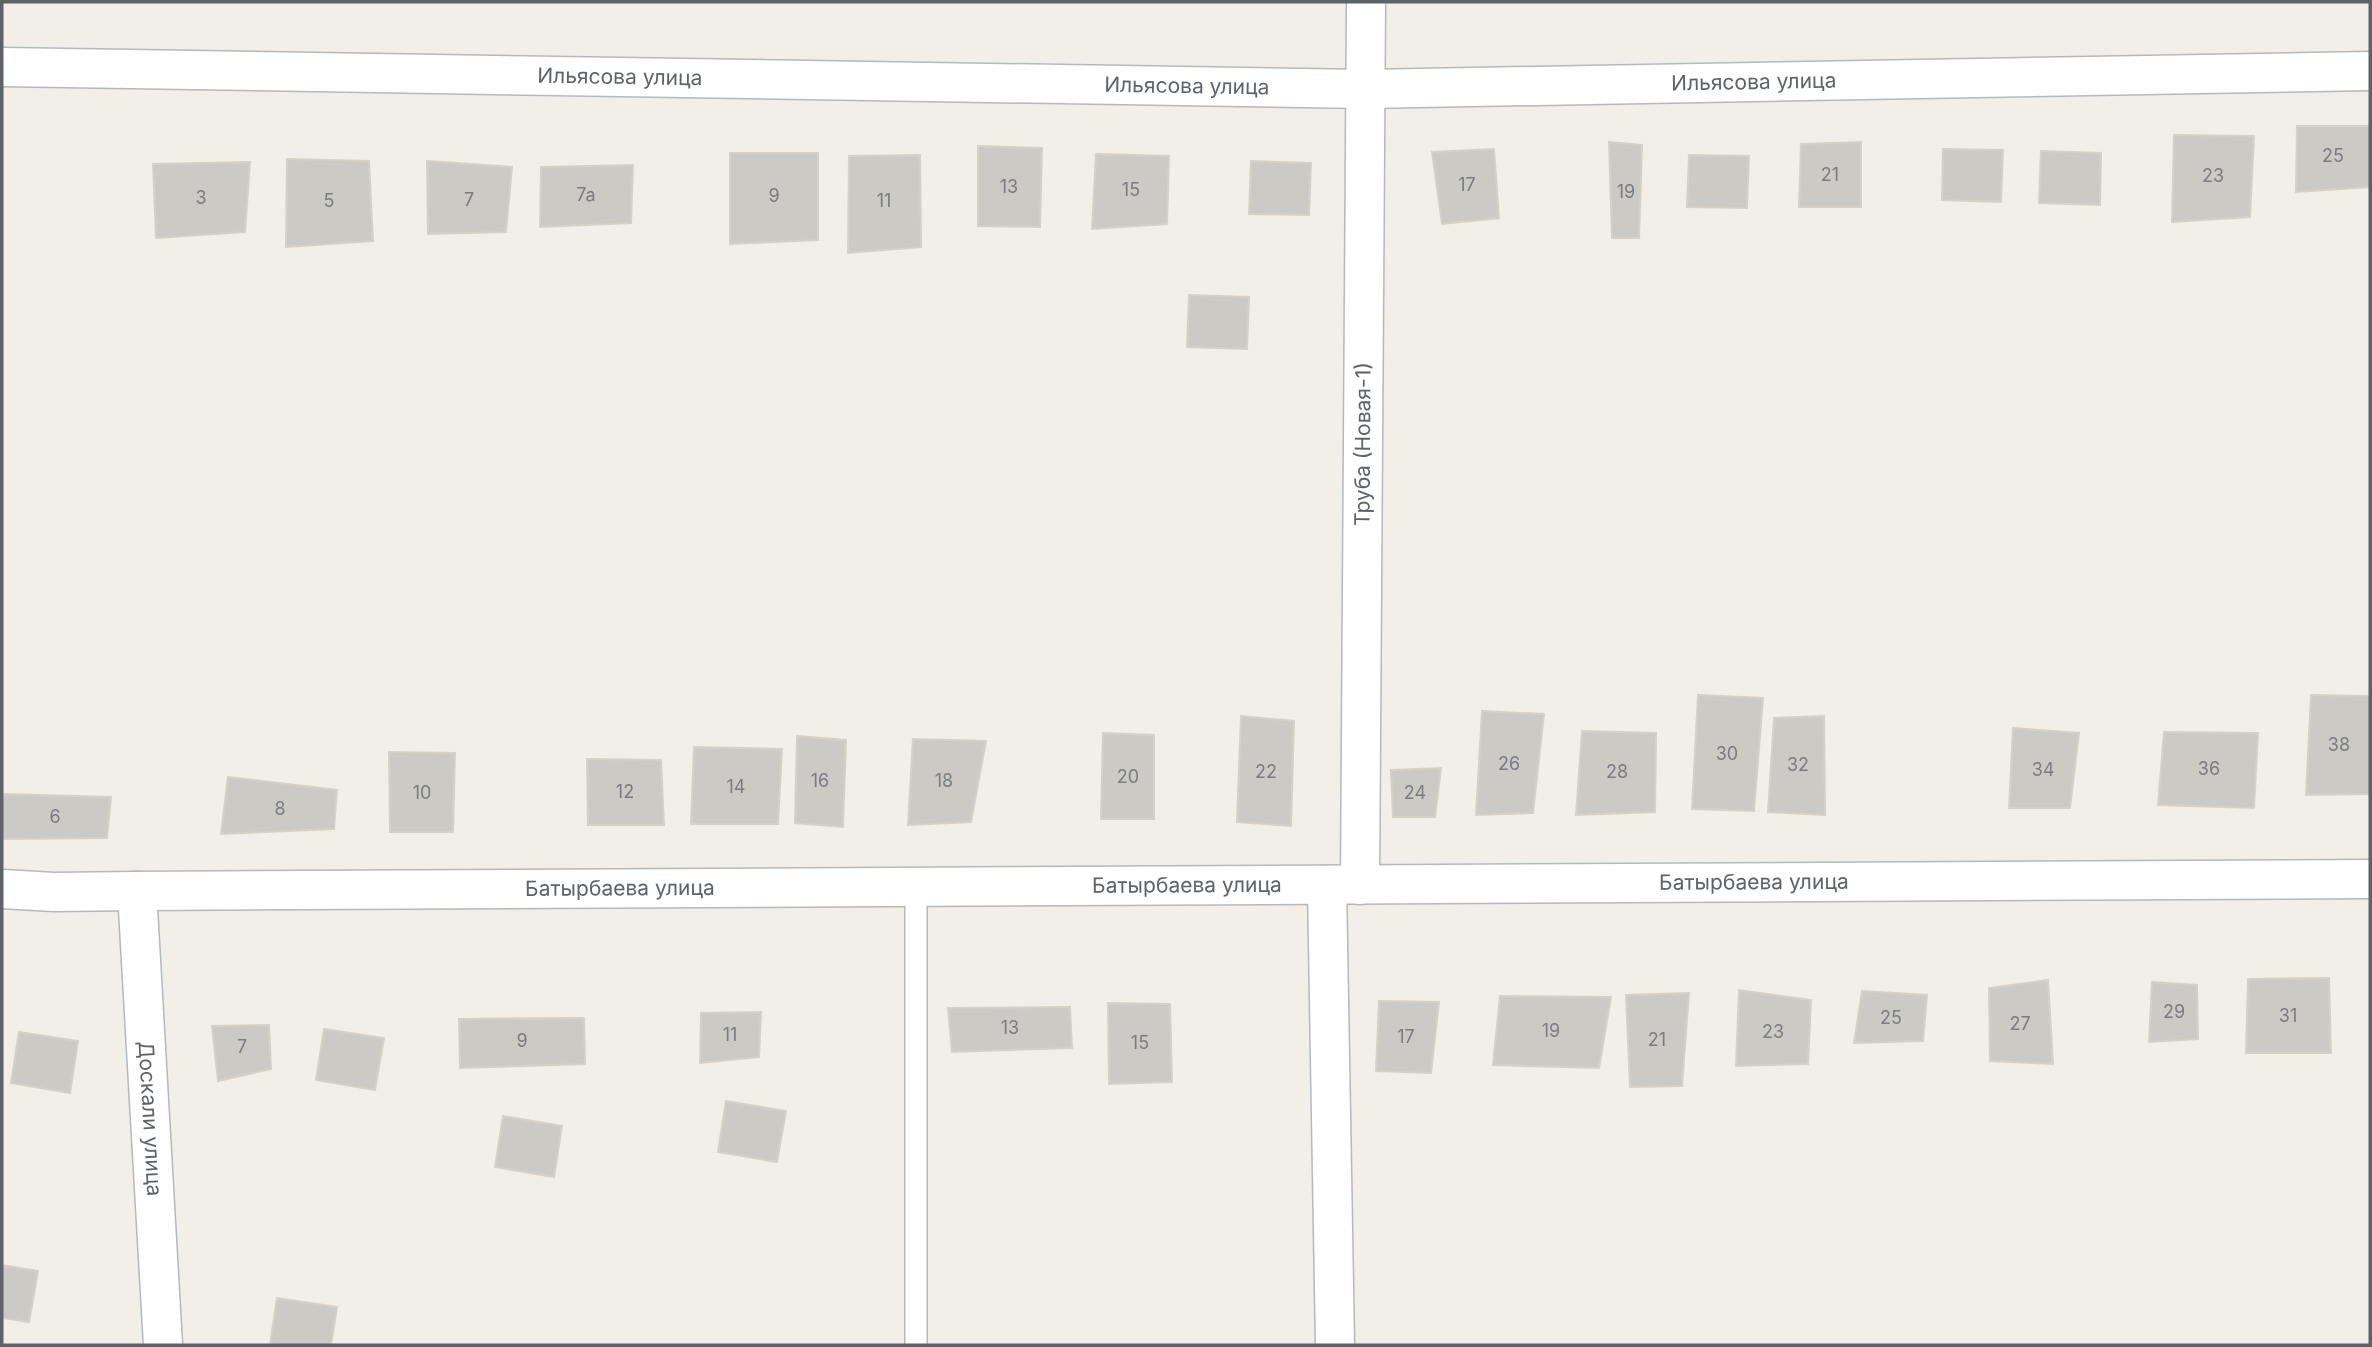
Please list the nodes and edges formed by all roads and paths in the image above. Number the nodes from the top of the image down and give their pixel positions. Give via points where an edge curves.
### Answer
1 (1366, 2) edge
2 (2, 67) edge
3 (2370, 71) edge
4 (1365, 89) junction
5 (2370, 879) edge
6 (1343, 885) junction
7 (916, 887) junction
8 (2, 889) edge
9 (137, 891) junction
10 (163, 1345) edge
11 (916, 1345) edge
12 (1335, 1345) edge

1 - 4 street, Труба (Новая-1)
2 - 4 street, Ильясова улица
3 - 4 street, Ильясова улица
4 - 6 street, Труба (Новая-1)
5 - 6 street, Батырбаева улица
6 - 7 street, Батырбаева улица
6 - 12 street, Труба (Новая-1)
7 - 9 street, Батырбаева улица
7 - 11 lane
8 - 9 street, Батырбаева улица
9 - 10 street, Доскали улица

